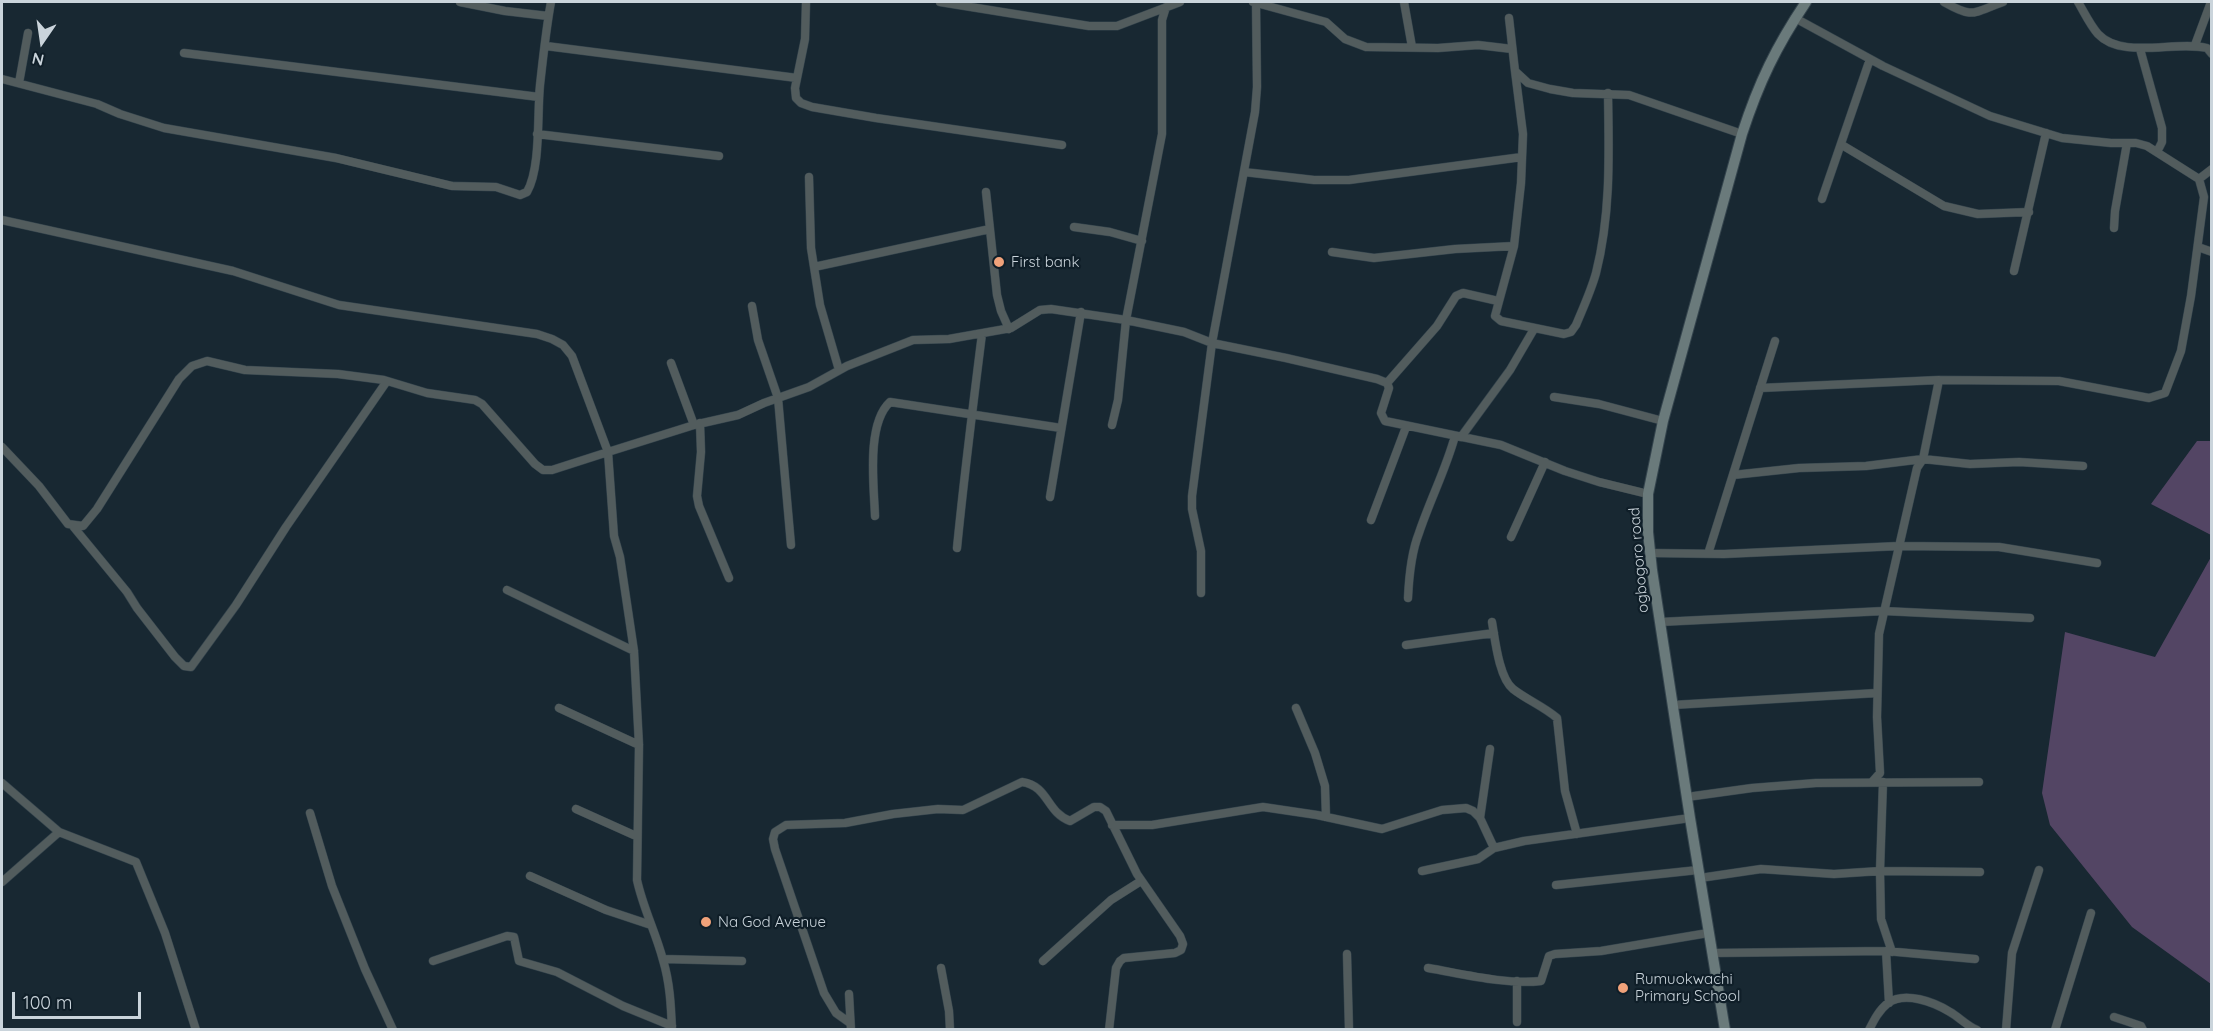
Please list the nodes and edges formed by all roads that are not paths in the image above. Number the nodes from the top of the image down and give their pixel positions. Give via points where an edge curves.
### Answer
1 (460, 2) edge
2 (551, 2) edge
3 (806, 2) edge
4 (940, 2) edge
5 (1180, 2) edge
6 (1254, 2) edge
7 (1404, 2) edge
8 (1806, 2) edge
9 (1944, 2) edge
10 (2003, 2) edge
11 (2078, 2) edge
12 (2211, 2) edge
13 (1166, 7) junction
14 (548, 16) junction
15 (1509, 18) dead end
16 (1795, 18) junction
17 (28, 33) dead end
18 (2195, 45) junction
19 (546, 46) junction
20 (1412, 47) junction
21 (2140, 49) junction
22 (1512, 50) junction
23 (184, 53) dead end
24 (2211, 54) edge
25 (1870, 59) junction
26 (1515, 71) junction
27 (797, 78) junction
28 (2, 79) edge
29 (20, 83) junction
30 (1608, 93) junction
31 (539, 97) junction
32 (2046, 133) junction
33 (537, 134) junction
34 (1742, 134) junction
35 (2127, 143) junction
36 (1062, 145) dead end
37 (1842, 145) junction
38 (2157, 152) junction
39 (719, 156) dead end
40 (1522, 157) junction
41 (2211, 169) edge
42 (1244, 172) junction
43 (808, 177) dead end
44 (2199, 179) junction
45 (986, 192) dead end
46 (1822, 199) dead end
47 (2029, 212) junction
48 (2, 220) edge
49 (1074, 227) dead end
50 (2114, 228) dead end
51 (990, 229) junction
52 (1142, 241) junction
53 (1514, 246) junction
54 (2198, 247) junction
55 (1332, 252) dead end
56 (2211, 252) edge
57 (814, 267) junction
58 (2014, 272) dead end
59 (1498, 301) junction
60 (752, 306) dead end
61 (1081, 312) junction
62 (1126, 320) junction
63 (1009, 328) junction
64 (1534, 328) junction
65 (982, 334) junction
66 (1775, 341) dead end
67 (1212, 344) junction
68 (671, 363) dead end
69 (839, 370) junction
70 (1939, 380) junction
71 (387, 381) junction
72 (1387, 383) junction
73 (1760, 388) junction
74 (1554, 397) dead end
75 (778, 398) junction
76 (973, 413) junction
77 (1663, 421) junction
78 (697, 424) junction
79 (1113, 425) dead end
80 (1406, 426) junction
81 (1061, 428) junction
82 (1458, 436) junction
83 (2, 447) edge
84 (608, 452) junction
85 (1923, 459) junction
86 (1545, 462) junction
87 (1916, 464) junction
88 (2084, 466) dead end
89 (1733, 476) junction
90 (1648, 494) junction
91 (1050, 497) dead end
92 (875, 516) dead end
93 (1371, 520) dead end
94 (72, 525) junction
95 (1511, 537) dead end
96 (791, 545) dead end
97 (1899, 546) junction
98 (957, 548) dead end
99 (1650, 553) junction
100 (1708, 554) junction
101 (2097, 563) dead end
102 (729, 578) dead end
103 (507, 590) dead end
104 (1201, 592) dead end
105 (1408, 598) dead end
106 (1884, 611) junction
107 (2030, 618) dead end
108 (1492, 622) dead end
109 (1660, 622) junction
110 (1494, 633) junction
111 (1406, 645) dead end
112 (634, 651) junction
113 (1877, 693) junction
114 (1673, 705) junction
115 (559, 708) dead end
116 (1296, 708) dead end
117 (639, 745) junction
118 (1490, 749) dead end
119 (1880, 773) junction
120 (1872, 782) junction
121 (1887, 782) junction
122 (1979, 782) dead end
123 (2, 783) edge
124 (1687, 797) junction
125 (576, 809) dead end
126 (310, 813) dead end
127 (1326, 817) junction
128 (1480, 818) junction
129 (1690, 818) junction
130 (1112, 825) junction
131 (58, 832) junction
132 (1576, 834) junction
133 (636, 836) junction
134 (1494, 848) junction
135 (2039, 870) dead end
136 (1422, 871) dead end
137 (1880, 871) junction
138 (1980, 872) dead end
139 (1699, 874) junction
140 (530, 876) dead end
141 (1141, 881) junction
142 (2, 882) edge
143 (1556, 885) dead end
144 (2091, 913) dead end
145 (651, 925) junction
146 (1708, 933) junction
147 (1889, 952) junction
148 (1712, 953) junction
149 (1347, 954) dead end
150 (663, 959) junction
151 (1975, 959) dead end
152 (433, 961) dead end
153 (742, 961) dead end
154 (1043, 961) dead end
155 (941, 968) dead end
156 (1428, 969) dead end
157 (1517, 981) junction
158 (849, 994) dead end
159 (1889, 1003) junction
160 (2114, 1017) dead end
161 (1517, 1022) dead end
162 (851, 1026) edge
163 (672, 1028) edge
164 (196, 1029) edge
165 (393, 1029) edge
166 (950, 1029) edge
167 (1109, 1029) edge
168 (1349, 1029) edge
169 (1725, 1029) edge
170 (1869, 1029) edge
171 (1977, 1029) edge
172 (2006, 1029) edge
173 (2055, 1029) edge
174 (2143, 1029) edge

1 - 14 street
2 - 14 street
3 - 27 street via 805,39
4 - 13 street via 1089,26 1117,26
5 - 13 street
6 - 20 street via 1326,22 1353,44
6 - 42 street via 1256,93
7 - 20 street
8 - 16 street, ogbogoro road
9 - 10 street via 1972,14
11 - 21 street via 2097,34 2108,42
12 - 18 street
13 - 52 street via 1162,20 1162,134
14 - 19 street
15 - 22 street
16 - 25 street
16 - 34 street, ogbogoro road via 1755,93
17 - 29 street
18 - 21 street
18 - 24 street via 2207,48
19 - 27 street
19 - 31 street
20 - 22 street via 1478,45
21 - 38 street via 2162,128
22 - 26 street
23 - 31 street
25 - 32 street via 1990,116
25 - 37 street
26 - 30 street via 1528,83 1550,90
26 - 40 street
27 - 36 street via 796,98 812,106
28 - 29 street
29 - 33 street via 164,128 336,158 452,186 496,187 520,195 527,192 531,182
30 - 34 street via 1629,95
30 - 64 street via 1610,177 1595,276 1571,332
31 - 33 street
32 - 35 street via 2062,138
32 - 47 street
33 - 39 street
34 - 77 street, ogbogoro road
35 - 38 street
35 - 50 street
37 - 46 street
37 - 47 street via 1944,206 1978,214
38 - 44 street
40 - 42 street via 1349,180
40 - 53 street
41 - 44 street
42 - 67 street
43 - 57 street
44 - 54 street via 2204,197
45 - 51 street
47 - 58 street
48 - 84 street via 233,271 339,305 552,339 573,356
49 - 52 street
51 - 57 street
51 - 63 street via 997,295
52 - 62 street
53 - 55 street via 1374,258
53 - 59 street
54 - 56 street
54 - 70 street via 2181,351 2165,393 2149,398 2059,381
57 - 69 street via 822,315
59 - 64 street via 1497,319
59 - 72 street via 1463,293 1456,296 1437,326
60 - 75 street via 758,340
61 - 62 street
61 - 63 street via 1040,310
61 - 81 street
62 - 67 street via 1184,332
62 - 79 street
63 - 65 street
64 - 82 street via 1516,362
65 - 69 street via 913,340
65 - 76 street
66 - 73 street
67 - 72 street
67 - 104 street via 1192,496 1201,551
68 - 78 street
69 - 75 street
70 - 73 street
70 - 85 street
71 - 84 street via 453,399 475,400 543,470 560,469
71 - 94 street via 338,374 245,370 207,361 192,366 179,379 97,509 83,526
71 - 94 street via 191,667 175,657
72 - 80 street via 1381,413 1385,421
73 - 89 street
74 - 77 street
75 - 78 street via 738,415
75 - 96 street
76 - 81 street
76 - 92 street via 890,402 886,406 874,445
76 - 98 street
77 - 90 street, ogbogoro road
78 - 84 street
78 - 102 street via 701,452 699,506
80 - 82 street
80 - 93 street
81 - 91 street
82 - 86 street via 1501,445
82 - 105 street via 1418,535
83 - 94 street
84 - 112 street via 614,536
85 - 87 street
85 - 88 street
86 - 90 street via 1599,482
86 - 95 street
87 - 89 street via 1799,468
87 - 97 street
89 - 100 street
90 - 99 street, ogbogoro road
97 - 100 street
97 - 101 street via 1999,547
97 - 106 street
99 - 100 street
99 - 109 street, ogbogoro road
103 - 112 street
106 - 107 street
106 - 109 street
106 - 113 street via 1879,634
108 - 110 street
109 - 114 street, ogbogoro road
110 - 111 street
110 - 132 street via 1507,683 1557,718 1565,791
112 - 117 street
113 - 114 street
113 - 119 street
114 - 124 street, ogbogoro road
115 - 117 street
116 - 127 street via 1325,786
117 - 133 street
118 - 128 street
119 - 120 street
119 - 121 street
120 - 121 street
120 - 124 street via 1752,788
121 - 122 street
121 - 137 street
123 - 131 street
124 - 129 street, ogbogoro road
125 - 133 street
126 - 165 street via 332,886
127 - 128 street via 1382,830 1442,810 1466,808
127 - 130 street via 1263,807 1152,825
128 - 134 street
129 - 132 street
129 - 139 street, ogbogoro road
130 - 141 street
130 - 162 street via 1100,807 1070,821 1062,818 1038,788 1022,782 963,810 938,809 844,823 786,825 775,832 773,839 817,974 830,1005
131 - 142 street
131 - 164 street via 135,862 165,933
132 - 134 street
133 - 145 street via 637,880
134 - 136 street via 1478,859
135 - 172 street via 2012,953
137 - 138 street
137 - 139 street via 1834,874 1761,869
137 - 147 street via 1881,919
139 - 143 street
139 - 146 street, ogbogoro road
140 - 145 street
141 - 154 street via 1111,900
141 - 167 street via 1183,944 1175,953 1120,961
144 - 173 street
145 - 150 street
146 - 148 street, ogbogoro road
146 - 157 street via 1601,951 1555,954 1549,956 1541,981
147 - 148 street
147 - 151 street
147 - 159 street
148 - 169 street, ogbogoro road
149 - 168 street
150 - 153 street
150 - 163 street via 671,996
152 - 163 street via 514,937 519,961 557,972
155 - 166 street
156 - 157 street
157 - 161 street
158 - 162 street
159 - 170 street
159 - 171 street via 1909,998 1931,1002
160 - 174 street

